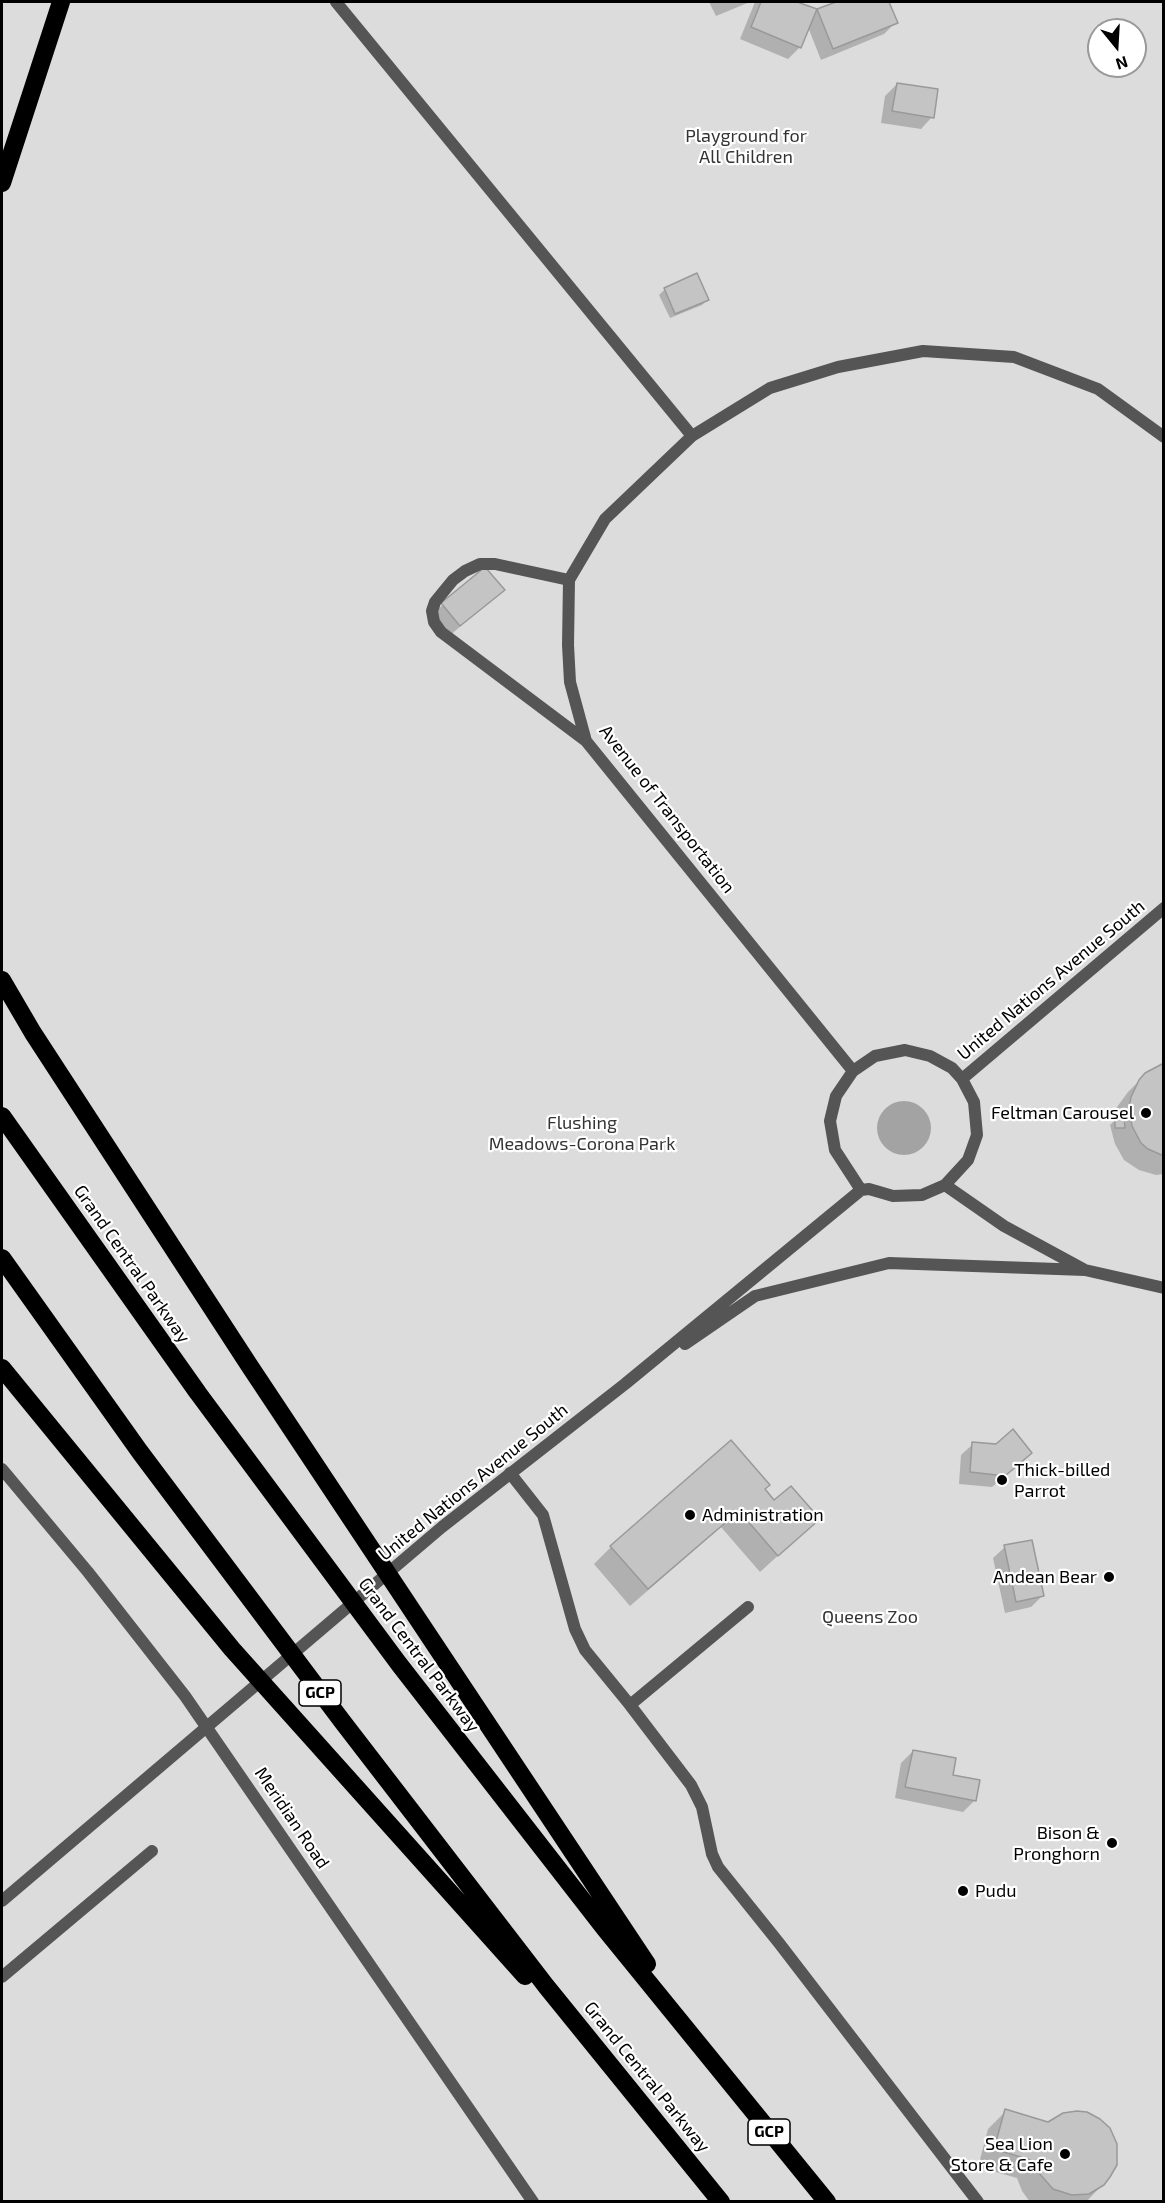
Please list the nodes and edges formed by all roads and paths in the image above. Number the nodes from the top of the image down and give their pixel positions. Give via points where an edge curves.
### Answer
1 (61, 2) edge
2 (336, 2) edge
3 (2, 183) edge
4 (692, 436) junction
5 (1164, 437) edge
6 (569, 580) junction
7 (586, 741) junction
8 (1164, 908) edge
9 (2, 980) edge
10 (2, 991) edge
11 (33, 1033) junction
12 (853, 1071) junction
13 (962, 1079) junction
14 (2, 1116) edge
15 (945, 1185) junction
16 (861, 1190) junction
17 (2, 1258) edge
18 (1085, 1270) junction
19 (1164, 1288) edge
20 (2, 1368) edge
21 (625, 1384) junction
22 (2, 1469) edge
23 (510, 1473) junction
24 (748, 1607) dead end
25 (630, 1705) junction
26 (152, 1851) dead end
27 (2, 1901) edge
28 (2, 1977) edge
29 (711, 2062) junction
30 (652, 2118) junction
31 (533, 2202) edge
32 (721, 2202) edge
33 (827, 2202) edge
34 (978, 2202) edge

1 - 3 highway
2 - 4 street
4 - 5 street, Avenue of Transportation via 770,388 838,367 923,351 1014,357 1098,389
4 - 6 street, Avenue of Transportation via 605,519
6 - 7 street, Avenue of Transportation via 570,682
6 - 7 street via 480,564 453,580 432,611 441,632
7 - 12 street, Avenue of Transportation
8 - 13 street, United Nations Avenue South
9 - 11 highway
10 - 11 highway
11 - 29 highway
12 - 13 street, United Nations Avenue South via 875,1056 905,1050 930,1056 952,1068
12 - 16 street, United Nations Avenue South via 836,1096 830,1121 835,1150
13 - 15 street, United Nations Avenue South via 974,1102 977,1135 968,1160
14 - 29 highway, Grand Central Parkway / GCP via 305,1538 502,1799
15 - 16 street, United Nations Avenue South via 922,1195 893,1196
15 - 18 street via 1004,1226
16 - 21 street, United Nations Avenue South
17 - 30 highway, Grand Central Parkway / GCP via 238,1586
18 - 19 street
18 - 21 street via 889,1263 755,1296
20 - 30 highway via 232,1649
21 - 23 street, United Nations Avenue South
22 - 31 street, Meridian Road via 185,1696
23 - 25 street via 543,1515 575,1629 585,1650
23 - 27 street, United Nations Avenue South
24 - 25 street
25 - 34 street via 691,1785 702,1807 718,1867
26 - 28 street
29 - 33 highway, Grand Central Parkway / GCP
30 - 32 highway, Grand Central Parkway / GCP

